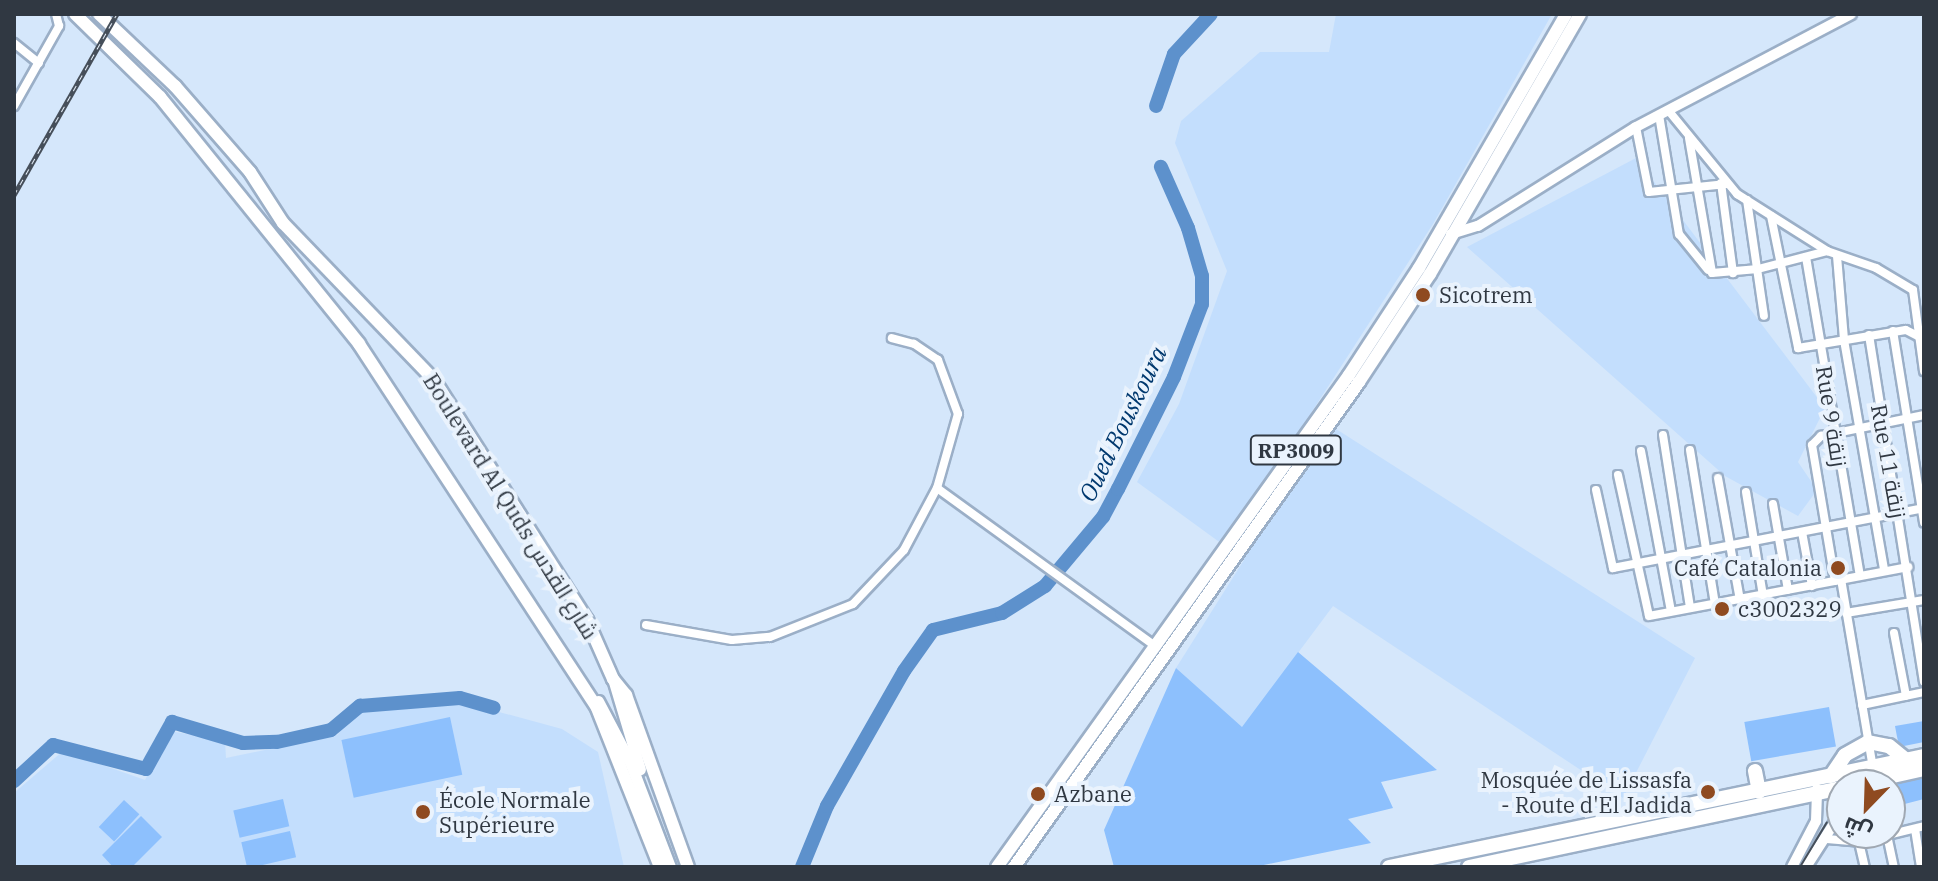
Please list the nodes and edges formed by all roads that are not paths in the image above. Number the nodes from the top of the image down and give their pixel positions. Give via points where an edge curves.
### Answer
1 (56, 14) edge
2 (75, 14) edge
3 (99, 14) edge
4 (1566, 14) edge
5 (1580, 14) edge
6 (1851, 14) edge
7 (14, 43) edge
8 (39, 63) junction
9 (14, 106) edge
10 (1663, 113) junction
11 (1636, 127) junction
12 (1689, 138) junction
13 (1724, 183) junction
14 (1696, 187) junction
15 (1671, 189) junction
16 (1747, 200) junction
17 (1771, 215) junction
18 (1453, 234) junction
19 (1439, 235) junction
20 (1827, 251) junction
21 (1837, 256) junction
22 (1806, 257) junction
23 (1781, 263) junction
24 (1758, 269) junction
25 (1709, 271) junction
26 (1733, 273) junction
27 (1764, 316) dead end
28 (1893, 331) junction
29 (1869, 335) junction
30 (892, 338) dead end
31 (1924, 339) edge
32 (1844, 340) junction
33 (1821, 346) junction
34 (1924, 371) edge
35 (1924, 415) edge
36 (1906, 419) junction
37 (1881, 425) junction
38 (1860, 429) junction
39 (1834, 434) junction
40 (1663, 435) dead end
41 (1690, 450) dead end
42 (1641, 451) dead end
43 (1618, 475) dead end
44 (1718, 478) dead end
45 (937, 488) junction
46 (1596, 490) dead end
47 (1746, 492) dead end
48 (1773, 504) dead end
49 (1923, 508) edge
50 (1897, 512) junction
51 (1875, 517) junction
52 (1851, 522) junction
53 (1924, 523) edge
54 (1826, 527) junction
55 (1802, 532) junction
56 (1777, 537) junction
57 (1754, 541) junction
58 (1728, 545) junction
59 (1706, 550) junction
60 (1681, 555) junction
61 (1659, 559) junction
62 (1635, 563) junction
63 (1908, 567) junction
64 (1884, 570) junction
65 (1860, 575) junction
66 (1838, 580) junction
67 (1812, 586) junction
68 (1788, 590) junction
69 (1763, 596) junction
70 (1740, 600) junction
71 (1924, 600) edge
72 (1914, 602) junction
73 (1715, 605) junction
74 (1690, 608) junction
75 (1671, 611) junction
76 (1846, 613) junction
77 (646, 625) dead end
78 (1894, 633) dead end
79 (1157, 647) junction
80 (563, 652) junction
81 (613, 679) junction
82 (1924, 682) edge
83 (1924, 692) edge
84 (1906, 696) junction
85 (1862, 705) junction
86 (1868, 742) junction
87 (1924, 756) edge
88 (1906, 760) junction
89 (1874, 769) edge
90 (1885, 769) edge
91 (1755, 771) dead end
92 (1822, 783) junction
93 (1826, 783) edge
94 (1826, 784) edge
95 (644, 789) junction
96 (1759, 792) junction
97 (1919, 828) edge
98 (1826, 840) edge
99 (1497, 864) edge
100 (660, 867) edge
101 (670, 867) edge
102 (676, 867) edge
103 (688, 867) edge
104 (997, 867) edge
105 (1014, 867) edge
106 (1389, 867) edge
107 (1469, 867) edge
108 (1792, 867) edge
109 (1806, 867) edge
110 (1921, 867) edge

1 - 8 street via 59,26
2 - 80 main road, Boulevard Al Quds شارع القدس via 160,97 323,296
3 - 81 main road, Boulevard Al Quds شارع القدس via 175,86 250,172 283,223 434,380 587,620
4 - 19 main road, RP3009
5 - 18 main road, RP3009
6 - 10 street
7 - 8 street
8 - 9 street
10 - 11 street
10 - 12 street
10 - 15 street
11 - 15 street via 1645,189
11 - 18 street via 1478,226
12 - 13 street
12 - 14 street
13 - 14 street
13 - 16 street
13 - 26 street
14 - 15 street
14 - 25 street
15 - 25 street via 1679,234
16 - 17 street
16 - 24 street
17 - 20 street
17 - 23 street
18 - 19 street
18 - 105 main road, RP3009 via 1359,382
19 - 79 main road, RP3009 via 1349,375
20 - 21 street
20 - 22 street
21 - 31 street via 1906,283 1916,296
21 - 32 street
22 - 23 street
22 - 33 street, Rue 9 زنقة
23 - 24 street
23 - 33 street via 1796,346
24 - 26 street
24 - 27 street
25 - 26 street
28 - 29 street
28 - 31 street via 1906,330
28 - 36 street
29 - 32 street
29 - 37 street, Rue 11 زنقة
30 - 45 street via 914,344 938,360 957,400 956,427
31 - 34 street
32 - 33 street
32 - 38 street
33 - 39 street, Rue 9 زنقة
35 - 36 street
36 - 37 street
36 - 49 street
37 - 38 street
37 - 50 street, Rue 11 زنقة
38 - 39 street
38 - 51 street
39 - 52 street, Rue 9 زنقة
39 - 54 street via 1812,445
40 - 60 street
41 - 59 street
42 - 61 street
43 - 62 street
44 - 58 street
45 - 77 street via 904,550 853,604 839,611 754,639
45 - 79 street via 1045,561
46 - 62 street via 1608,562 1613,568
47 - 57 street
48 - 56 street
49 - 50 street
49 - 53 street
50 - 51 street
50 - 63 street, Rue 11 زنقة
51 - 52 street
51 - 64 street
52 - 54 street
52 - 65 street, Rue 9 زنقة
54 - 55 street
54 - 66 street
55 - 56 street
55 - 67 street
56 - 57 street
56 - 68 street
57 - 58 street
57 - 69 street
58 - 59 street
58 - 70 street
59 - 60 street
59 - 73 street
60 - 61 street
60 - 74 street
61 - 62 street
61 - 75 street
62 - 75 street via 1644,614
63 - 64 street
63 - 72 street, Rue 11 زنقة
64 - 65 street
65 - 66 street
66 - 67 street
66 - 76 street
67 - 68 street
68 - 69 street
69 - 70 street
70 - 73 street
71 - 72 street
72 - 76 street
72 - 82 street, Rue 11 زنقة
73 - 74 street
74 - 75 street
76 - 85 street
78 - 84 street
79 - 104 main road, RP3009
80 - 95 main road via 603,709
80 - 100 main road, Boulevard Al Quds شارع القدس via 597,708
81 - 95 main road
81 - 103 main road, Boulevard Al Quds شارع القدس via 626,695
83 - 84 street
84 - 85 street
85 - 86 street
86 - 88 highway via 1889,746
86 - 89 street
86 - 92 highway via 1845,755
87 - 88 highway
88 - 90 highway
91 - 96 highway
92 - 93 highway
92 - 94 highway
92 - 96 highway
92 - 99 highway
92 - 108 street via 1816,821
95 - 101 main road
95 - 102 main road
96 - 106 highway
97 - 110 street
98 - 109 street
99 - 107 highway

